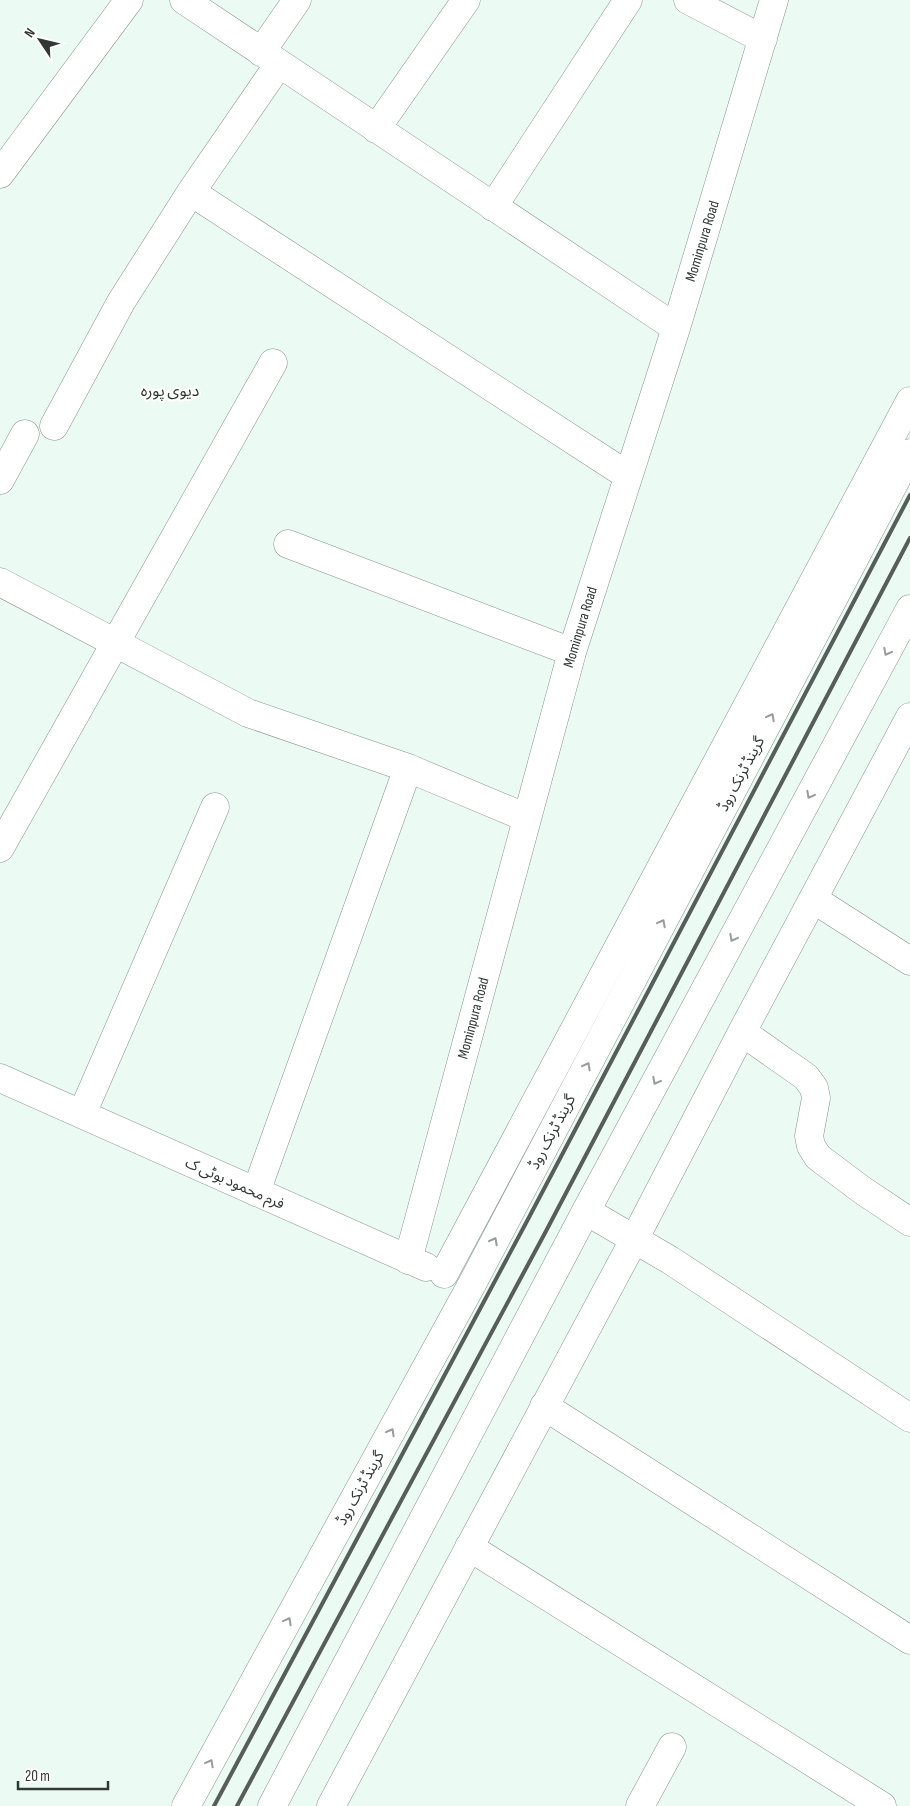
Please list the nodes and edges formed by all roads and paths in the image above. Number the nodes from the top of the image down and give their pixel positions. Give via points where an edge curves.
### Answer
1 (129, 0) edge
2 (184, 0) edge
3 (297, 0) edge
4 (466, 0) edge
5 (628, 0) edge
6 (688, 0) edge
7 (774, 0) edge
8 (763, 39) junction
9 (270, 58) junction
10 (376, 129) junction
11 (0, 174) edge
12 (191, 192) junction
13 (493, 207) junction
14 (676, 328) junction
15 (273, 363) dead end
16 (910, 401) edge
17 (54, 426) dead end
18 (24, 434) dead end
19 (910, 453) edge
20 (627, 475) junction
21 (0, 480) edge
22 (288, 544) dead end
23 (0, 582) edge
24 (910, 609) edge
25 (115, 642) junction
26 (572, 652) junction
27 (910, 717) edge
28 (408, 768) junction
29 (215, 807) dead end
30 (527, 818) junction
31 (0, 848) edge
32 (813, 899) junction
33 (910, 961) edge
34 (742, 1032) junction
35 (0, 1078) edge
36 (82, 1114) junction
37 (256, 1192) junction
38 (586, 1211) junction
39 (910, 1222) edge
40 (634, 1238) junction
41 (408, 1260) junction
42 (444, 1274) junction
43 (472, 1284) junction
44 (544, 1406) junction
45 (910, 1418) edge
46 (469, 1547) junction
47 (910, 1640) edge
48 (672, 1748) dead end
49 (186, 1806) edge
50 (272, 1806) edge
51 (331, 1806) edge
52 (640, 1806) edge
53 (882, 1806) edge

1 - 11 street
2 - 9 street
3 - 9 street
4 - 10 street
5 - 13 street
6 - 8 street
7 - 8 street, Mominpura Road
8 - 14 street, Mominpura Road
9 - 10 street
9 - 12 street
10 - 13 street
12 - 17 street via 121,302
12 - 20 street
13 - 14 street
14 - 20 street, Mominpura Road
15 - 25 street
16 - 42 street
18 - 21 street
43 -> 19 street, گرینڈ ٹرنک روڈ
20 - 26 street, Mominpura Road
22 - 26 street
23 - 25 street
24 -> 38 street
25 - 28 street via 248,713
25 - 31 street
26 - 30 street, Mominpura Road
27 - 32 street
28 - 30 street
28 - 37 street
29 - 36 street
30 - 41 street, Mominpura Road
32 - 33 street
32 - 34 street
34 - 39 street via 806,1077 814,1088 816,1098 809,1136 818,1157
34 - 40 street
35 - 36 street, فرم محمود بوٹی ک
36 - 37 street, فرم محمود بوٹی ک
37 - 41 street, فرم محمود بوٹی ک
38 - 40 street
38 - 50 street
40 - 44 street
40 - 45 street
41 - 42 street, فرم محمود بوٹی ک
42 - 43 street, فرم محمود بوٹی ک
49 -> 43 street, گرینڈ ٹرنک روڈ
44 - 46 street
44 - 47 street
46 - 51 street
46 - 53 street
48 - 52 street

